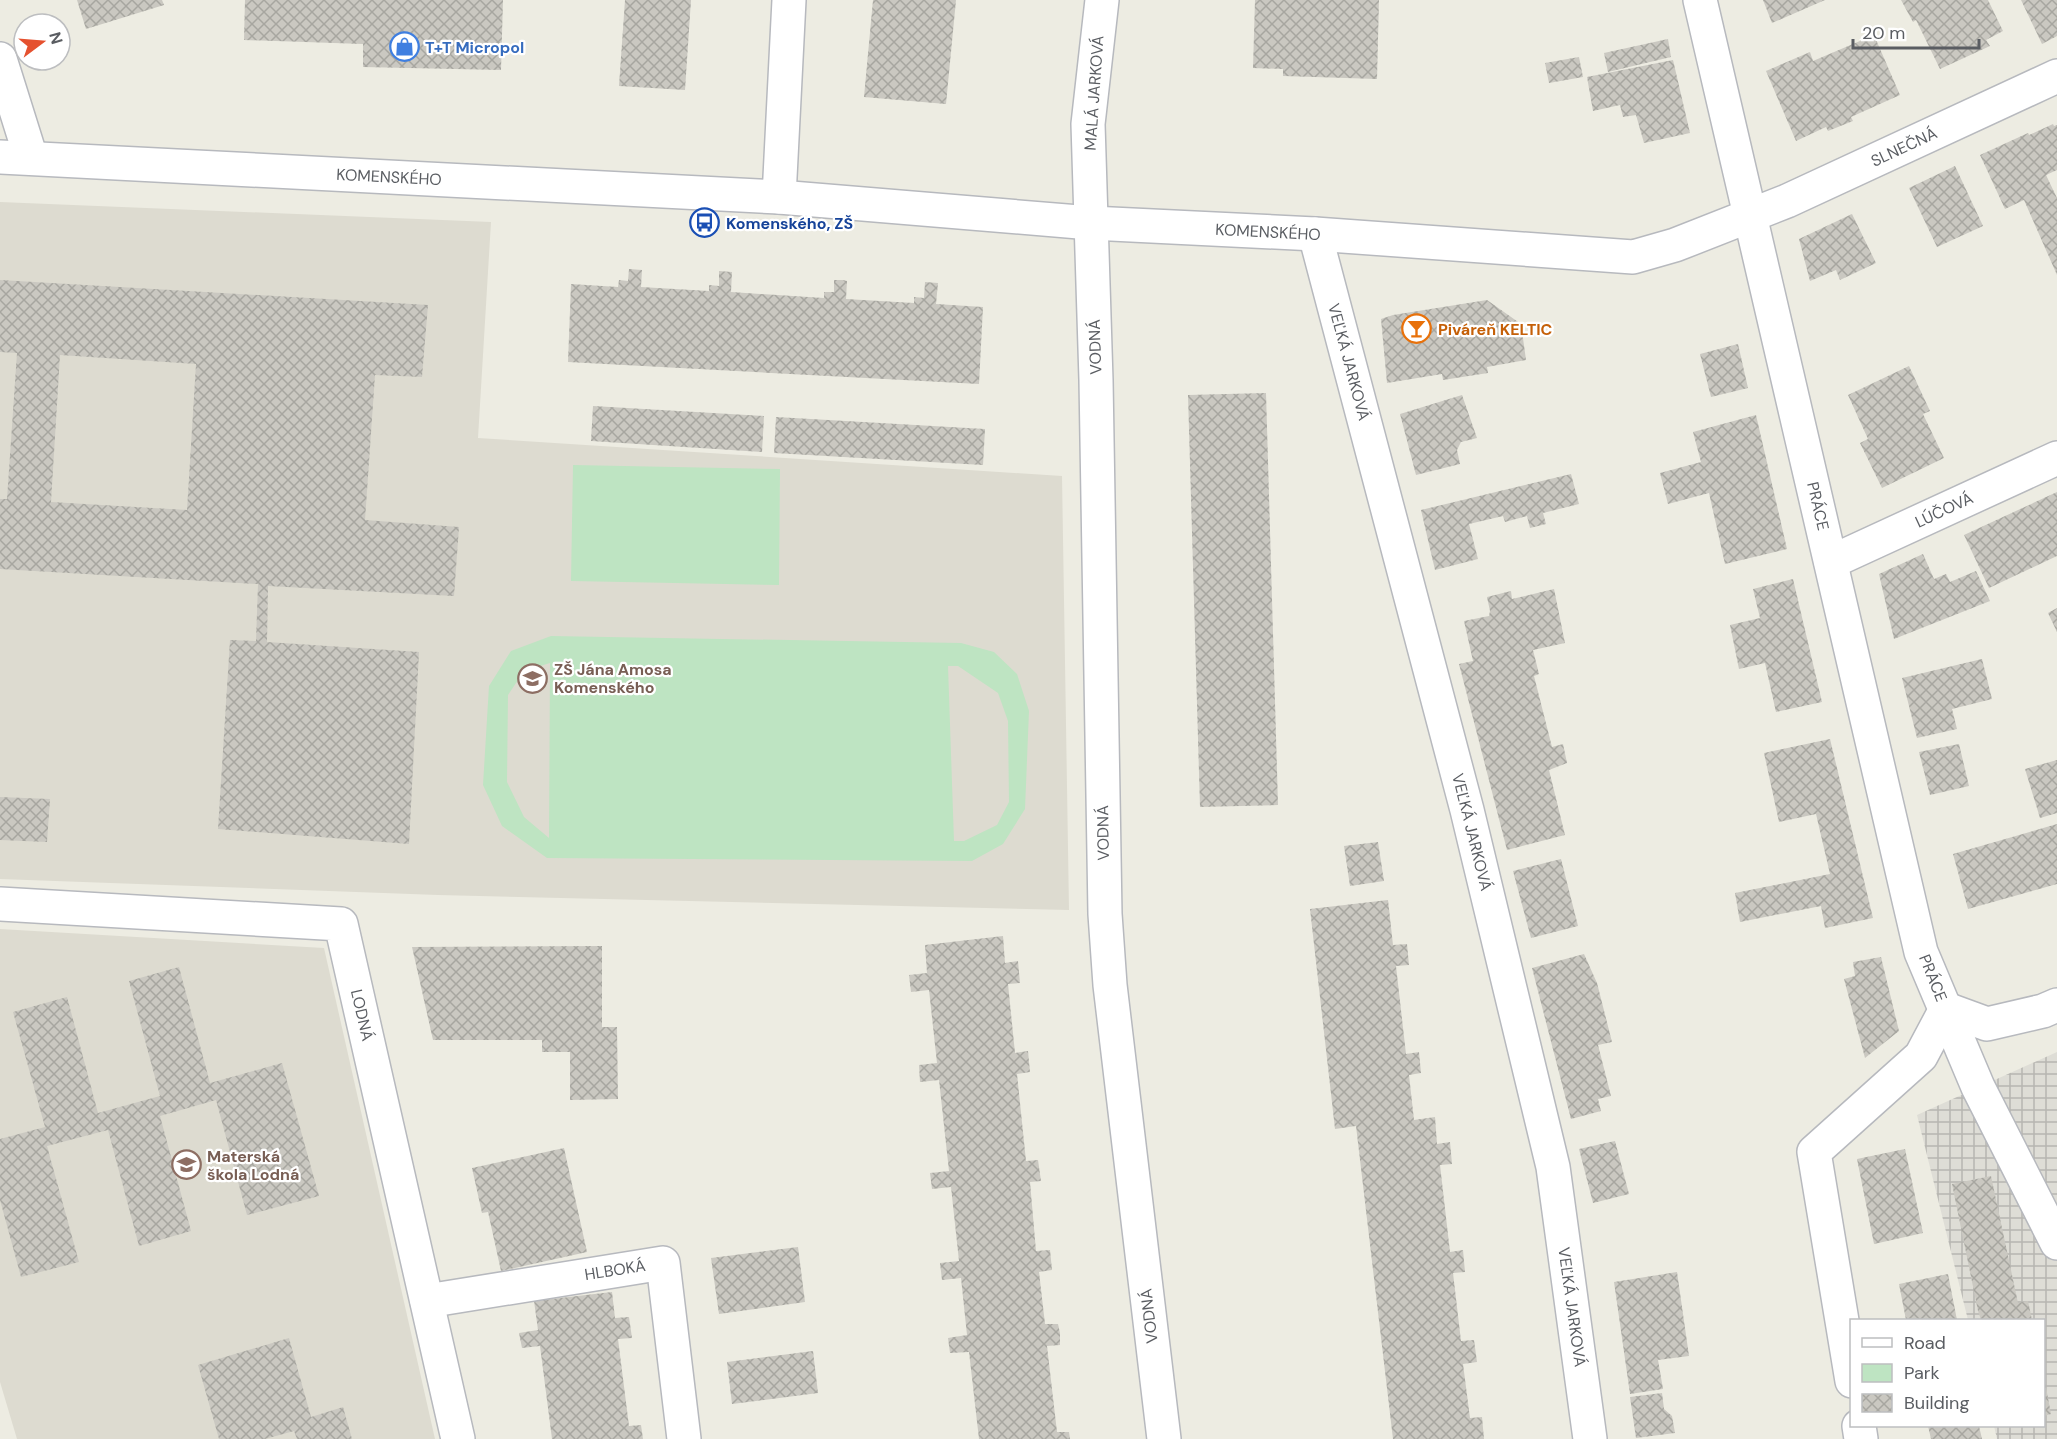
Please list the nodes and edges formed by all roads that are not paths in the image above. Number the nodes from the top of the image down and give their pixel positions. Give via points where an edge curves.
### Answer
1 (789, 0) edge
2 (1102, 0) edge
3 (1700, 0) edge
4 (0, 58) edge
5 (2057, 76) edge
6 (16, 158) edge
7 (779, 197) junction
8 (1750, 214) junction
9 (1091, 223) junction
10 (1315, 234) junction
11 (2057, 458) edge
12 (1831, 562) junction
13 (0, 904) edge
14 (2057, 1005) edge
15 (1946, 1009) junction
16 (2057, 1243) edge
17 (427, 1301) junction
18 (1850, 1375) edge
19 (458, 1439) edge
20 (684, 1439) edge
21 (1164, 1439) edge
22 (1590, 1439) edge

1 - 7 street
2 - 9 street, MALÁ JARKOVÁ via 1088,124
3 - 8 street, PRÁCE
4 - 6 street
5 - 8 street, SLNEČNÁ
6 - 7 street, KOMENSKÉHO
7 - 9 street, KOMENSKÉHO
8 - 10 street, KOMENSKÉHO via 1675,245 1633,257
8 - 12 street, PRÁCE
9 - 10 street, KOMENSKÉHO
9 - 21 street, VODNÁ via 1105,914
10 - 22 street, VEĽKÁ JARKOVÁ via 1467,810 1554,1167
11 - 12 street, LÚČOVÁ
12 - 15 street, PRÁCE via 1921,952
13 - 17 street, LODNÁ via 341,924
14 - 15 street via 1987,1024
15 - 16 street, PRÁCE via 1978,1087
15 - 18 street via 1921,1056 1814,1152
17 - 19 street, LODNÁ
17 - 20 street, HLBOKÁ via 663,1263

